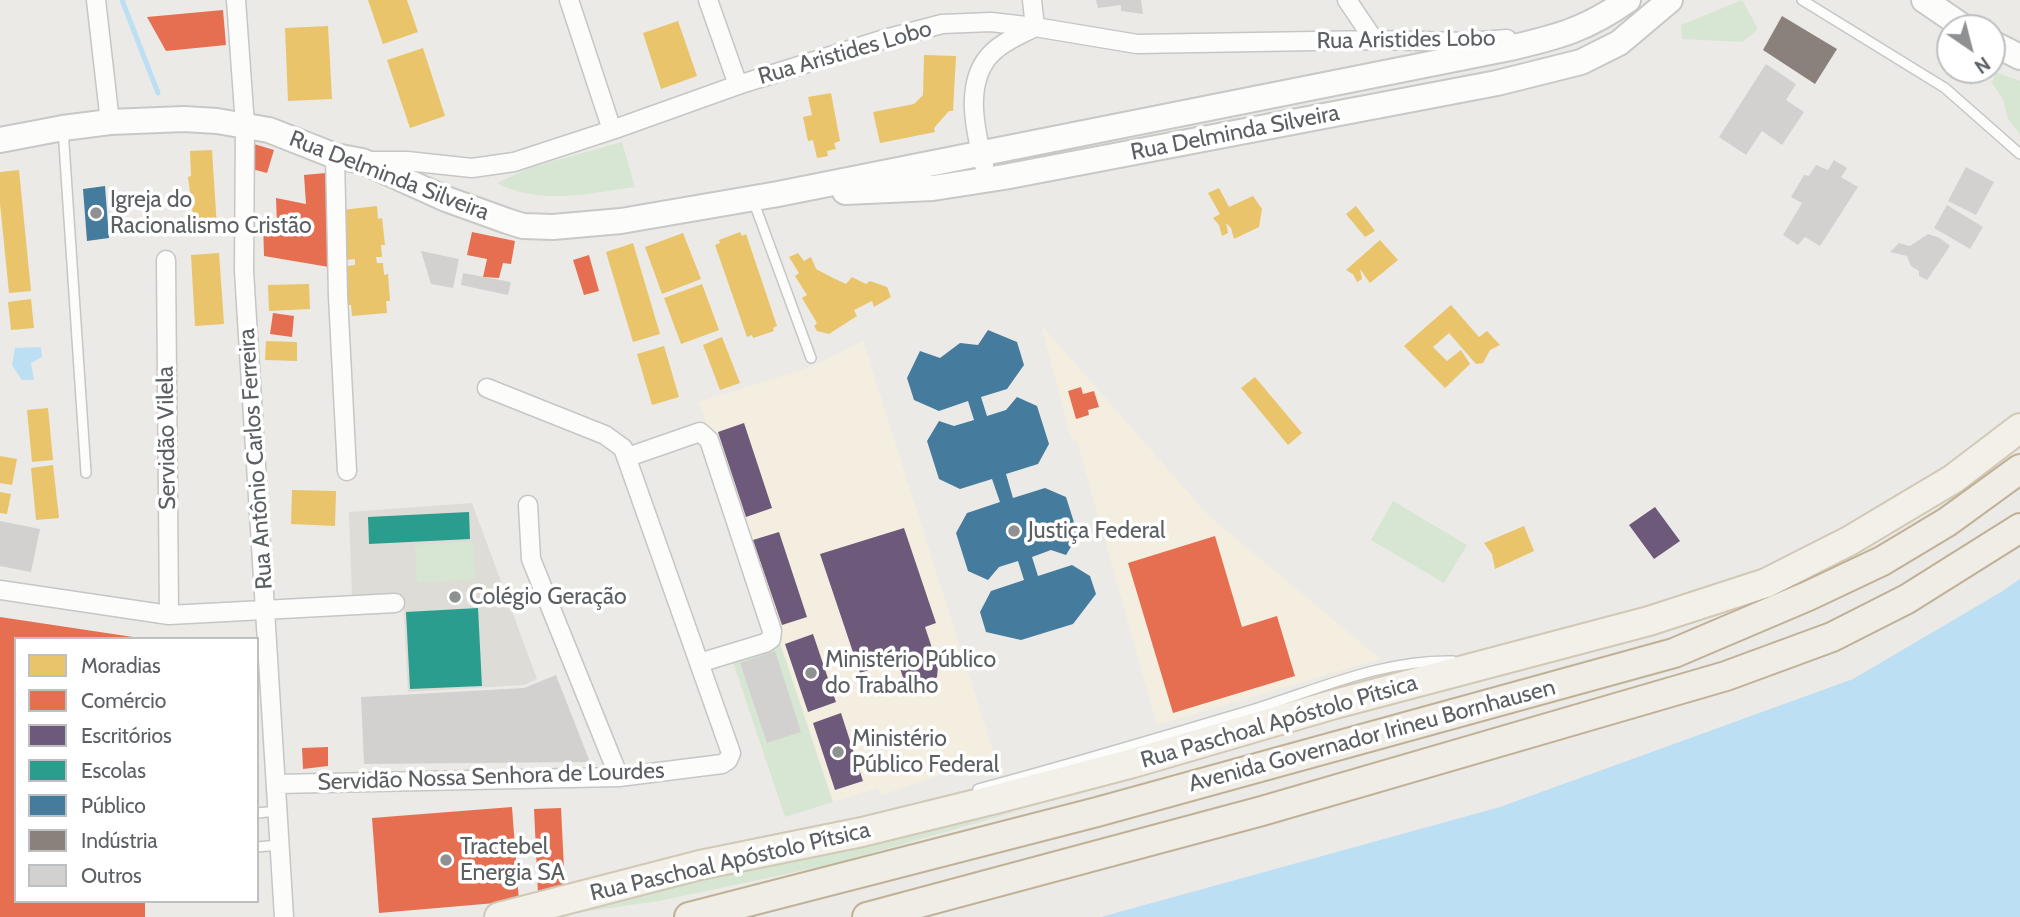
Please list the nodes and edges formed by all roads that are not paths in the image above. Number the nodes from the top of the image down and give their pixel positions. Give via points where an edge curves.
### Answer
1 (96, 0) edge
2 (236, 0) edge
3 (569, 0) edge
4 (708, 0) edge
5 (1032, 0) edge
6 (1347, 0) edge
7 (1670, 0) edge
8 (1802, 0) edge
9 (1924, 0) edge
10 (1612, 4) edge
11 (1944, 14) edge
12 (1035, 27) junction
13 (1549, 39) junction
14 (1374, 40) junction
15 (738, 85) junction
16 (110, 122) junction
17 (245, 125) junction
18 (63, 128) junction
19 (612, 130) junction
20 (0, 140) edge
21 (981, 153) junction
22 (2020, 154) edge
23 (335, 156) junction
24 (362, 161) junction
25 (987, 180) junction
26 (778, 194) junction
27 (753, 198) junction
28 (166, 260) dead end
29 (811, 358) dead end
30 (487, 388) dead end
31 (2020, 428) edge
32 (628, 457) junction
33 (2020, 469) edge
34 (347, 471) dead end
35 (86, 473) dead end
36 (528, 505) dead end
37 (2020, 528) edge
38 (0, 590) edge
39 (395, 603) dead end
40 (265, 610) junction
41 (169, 615) junction
42 (1497, 662) junction
43 (699, 663) junction
44 (619, 777) junction
45 (276, 783) junction
46 (962, 793) dead end
47 (277, 811) junction
48 (259, 813) edge
49 (895, 813) dead end
50 (862, 832) junction
51 (279, 845) junction
52 (259, 847) edge
53 (687, 916) edge
54 (284, 917) edge
55 (499, 917) edge
56 (867, 917) edge

1 - 16 street
2 - 17 street, Rua Antônio Carlos Ferreira
3 - 19 street
4 - 15 street
5 - 12 street
6 - 14 street
7 - 25 main road, Rua Delminda Silveira via 1619,43 1581,62 1497,83
8 - 22 lane via 1945,88
9 - 11 main road
10 - 13 main road, Rua Delminda Silveira via 1586,27
12 - 14 street, Rua Aristides Lobo via 1137,44
12 - 15 street, Rua Aristides Lobo via 968,22 921,28
12 - 21 street via 994,50 980,68 974,94
13 - 14 street, Rua Aristides Lobo
13 - 21 main road, Rua Delminda Silveira
15 - 19 street, Rua Aristides Lobo
16 - 17 main road, Rua Delminda Silveira via 184,119
16 - 18 main road, Rua Delminda Silveira
17 - 23 main road, Rua Delminda Silveira
17 - 40 street, Rua Antônio Carlos Ferreira via 244,271
18 - 20 main road, Rua Delminda Silveira
18 - 35 lane
19 - 24 street, Rua Aristides Lobo via 514,162 472,169
21 - 25 street
21 - 26 main road, Rua Delminda Silveira
23 - 24 main road, Rua Delminda Silveira
23 - 34 street
24 - 27 main road, Rua Delminda Silveira via 446,199 523,226 621,221
25 - 26 main road, Rua Delminda Silveira via 907,190
26 - 27 main road, Rua Delminda Silveira
27 - 29 lane
28 - 41 street, Servidão Vilela
30 - 32 street, Servidão Nossa Senhora de Lourdes via 605,435
31 - 42 main road, Rua Paschoal Apóstolo Pítsica via 1898,513 1766,583
32 - 43 street, Servidão Nossa Senhora de Lourdes
32 - 43 street via 700,432 709,440 772,631 765,643
33 - 53 highway, Avenida Governador Irineu Bornhausen via 1947,522 1882,561 1674,653 1097,812
36 - 44 street via 531,559
37 - 56 highway, Avenida Governador Irineu Bornhausen via 1864,621 1727,677 1262,811
38 - 41 street
39 - 40 street
40 - 41 street
40 - 45 street, Rua Antônio Carlos Ferreira
42 - 46 lane via 1434,660 1389,667
42 - 50 main road, Rua Paschoal Apóstolo Pítsica
43 - 44 street, Servidão Nossa Senhora de Lourdes via 731,753 728,760
44 - 45 street, Servidão Nossa Senhora de Lourdes
45 - 47 street, Rua Antônio Carlos Ferreira
47 - 48 lane
47 - 51 street, Rua Antônio Carlos Ferreira
49 - 50 lane
50 - 55 main road, Rua Paschoal Apóstolo Pítsica via 700,865
51 - 52 lane
51 - 54 street, Rua Antônio Carlos Ferreira

